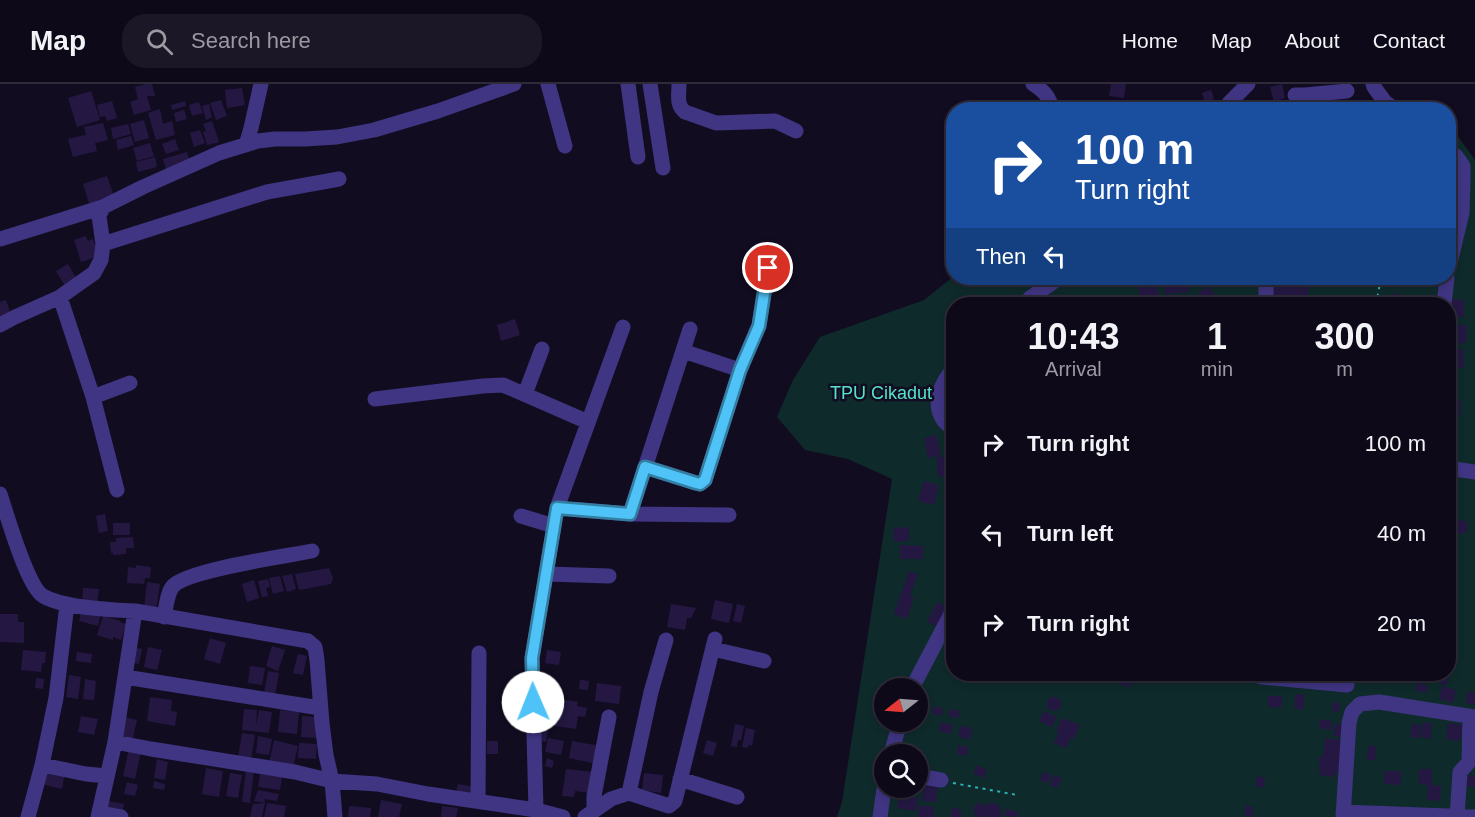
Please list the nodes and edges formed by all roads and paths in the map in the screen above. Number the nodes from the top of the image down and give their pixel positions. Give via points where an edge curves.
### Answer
1 (261, 84) edge
2 (548, 84) edge
3 (628, 84) edge
4 (650, 84) edge
5 (678, 84) edge
6 (1034, 84) edge
7 (1248, 84) edge
8 (510, 85) edge
9 (1374, 86) edge
10 (1346, 88) edge
11 (1295, 95) dead end
12 (1050, 102) edge
13 (1230, 102) edge
14 (1385, 102) edge
15 (796, 131) dead end
16 (246, 145) junction
17 (565, 146) dead end
18 (1456, 156) edge
19 (638, 157) dead end
20 (663, 168) dead end
21 (339, 179) dead end
22 (103, 207) junction
23 (1456, 238) edge
24 (0, 239) edge
25 (103, 244) junction
26 (768, 268) dead end
27 (1049, 285) edge
28 (60, 297) junction
29 (1031, 297) edge
30 (0, 325) edge
31 (622, 327) dead end
32 (690, 329) dead end
33 (542, 349) dead end
34 (683, 351) junction
35 (740, 370) junction
36 (946, 377) edge
37 (130, 383) dead end
38 (525, 394) junction
39 (93, 397) junction
40 (375, 399) dead end
41 (588, 422) junction
42 (946, 422) edge
43 (645, 467) junction
44 (1456, 469) edge
45 (1475, 472) edge
46 (117, 490) dead end
47 (0, 494) edge
48 (557, 508) junction
49 (630, 514) junction
50 (729, 515) dead end
51 (521, 516) dead end
52 (554, 526) junction
53 (312, 551) dead end
54 (546, 574) junction
55 (609, 576) dead end
56 (68, 604) junction
57 (135, 611) junction
58 (164, 617) junction
59 (946, 623) edge
60 (666, 640) dead end
61 (479, 653) dead end
62 (764, 661) dead end
63 (125, 677) junction
64 (917, 678) edge
65 (1348, 681) edge
66 (1360, 704) junction
67 (320, 708) junction
68 (609, 717) dead end
69 (1472, 717) edge
70 (115, 742) junction
71 (42, 765) junction
72 (107, 776) junction
73 (928, 778) edge
74 (680, 779) junction
75 (942, 780) joint
76 (332, 781) junction
77 (630, 793) junction
78 (1017, 795) dead end
79 (737, 797) dead end
80 (883, 798) edge
81 (478, 801) junction
82 (536, 810) junction
83 (590, 814) edge
84 (99, 815) edge
85 (1343, 815) edge
86 (28, 817) edge
87 (121, 817) edge
88 (335, 817) edge
89 (562, 817) edge
90 (880, 817) edge
91 (1457, 817) edge
92 (1475, 817) edge

1 - 16 street
2 - 17 street
3 - 19 street
4 - 20 street
5 - 15 street via 678,104 685,112 716,123 775,122
6 - 12 street
7 - 13 street
8 - 16 street via 374,130 338,138 275,139
9 - 10 street
9 - 14 street
10 - 11 street
16 - 22 street via 219,153
18 - 23 street via 1463,179 1462,213
21 - 25 street via 267,192
22 - 24 street
22 - 25 street via 99,216
25 - 28 street via 94,273
26 - 35 street via 759,326
27 - 29 street
28 - 30 street
28 - 39 street
31 - 41 street
32 - 34 street
33 - 38 street
34 - 35 street
34 - 43 street
35 - 43 street via 705,480 700,484
36 - 42 street via 939,392 939,407
37 - 39 street
38 - 40 street via 503,385
38 - 41 street
39 - 46 street
41 - 48 street
43 - 49 street
44 - 45 street
47 - 56 street via 32,584 44,597
48 - 49 street
48 - 52 street
49 - 50 street
51 - 52 street
52 - 54 street
53 - 58 street via 188,577 171,589
54 - 55 street
54 - 82 street via 532,658
56 - 57 street
56 - 71 street via 56,698
57 - 58 street
57 - 63 street
58 - 67 street via 312,644
59 - 64 street
60 - 77 street
61 - 81 street
62 - 74 street via 714,644
63 - 67 street
63 - 70 street
65 - 66 street via 1348,690
66 - 69 street via 1379,702
66 - 85 street via 1352,711 1349,723
67 - 76 street
68 - 83 street
69 - 91 street via 1469,762 1461,772
70 - 72 street
70 - 76 street
71 - 72 street
71 - 86 street
72 - 84 street
73 - 75 street
74 - 77 street via 675,801 669,806
74 - 79 street
75 - 78 path
76 - 81 street via 377,784
76 - 88 street
77 - 83 street via 611,799
80 - 90 street
81 - 82 street
82 - 89 street
84 - 87 street
85 - 91 street
91 - 92 street

